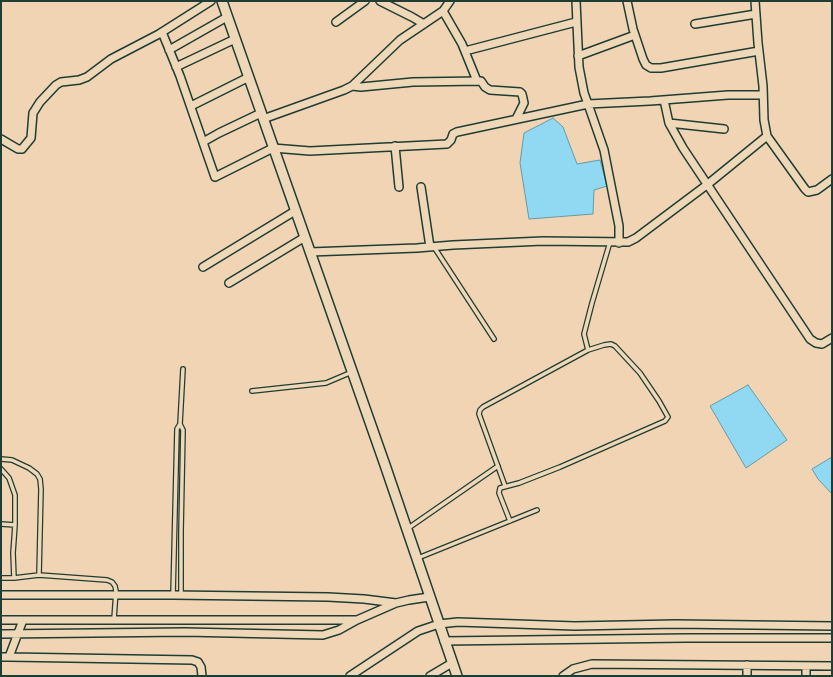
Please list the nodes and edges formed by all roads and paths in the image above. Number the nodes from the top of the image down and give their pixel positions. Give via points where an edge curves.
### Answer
1 (211, 1) edge
2 (222, 1) edge
3 (365, 1) edge
4 (380, 1) edge
5 (450, 1) edge
6 (576, 1) edge
7 (627, 1) edge
8 (755, 1) edge
9 (443, 11) junction
10 (756, 14) junction
11 (227, 17) junction
12 (336, 22) dead end
13 (576, 22) junction
14 (424, 24) junction
15 (696, 24) dead end
16 (162, 32) junction
17 (635, 35) junction
18 (235, 39) junction
19 (169, 50) junction
20 (465, 51) junction
21 (759, 51) junction
22 (578, 56) junction
23 (176, 67) junction
24 (249, 77) junction
25 (477, 81) junction
26 (352, 86) junction
27 (763, 95) junction
28 (664, 100) junction
29 (588, 104) junction
30 (190, 106) junction
31 (262, 116) junction
32 (516, 120) junction
33 (669, 123) junction
34 (724, 129) dead end
35 (767, 136) junction
36 (1, 139) edge
37 (203, 142) junction
38 (395, 146) junction
39 (274, 148) junction
40 (832, 179) edge
41 (708, 184) junction
42 (399, 187) dead end
43 (422, 187) dead end
44 (295, 211) junction
45 (305, 237) junction
46 (610, 242) junction
47 (619, 243) junction
48 (432, 247) junction
49 (310, 252) junction
50 (203, 267) dead end
51 (229, 283) dead end
52 (832, 338) edge
53 (494, 339) dead end
54 (588, 350) junction
55 (183, 369) dead end
56 (352, 372) junction
57 (252, 391) dead end
58 (180, 424) junction
59 (1, 459) edge
60 (498, 466) junction
61 (1, 468) edge
62 (505, 486) junction
63 (537, 510) dead end
64 (510, 521) junction
65 (1, 524) edge
66 (15, 525) junction
67 (407, 529) junction
68 (174, 557) junction
69 (182, 557) junction
70 (417, 558) junction
71 (39, 575) junction
72 (1, 578) edge
73 (14, 578) junction
74 (1, 595) edge
75 (116, 595) junction
76 (173, 595) junction
77 (181, 595) junction
78 (430, 597) junction
79 (396, 603) junction
80 (114, 619) junction
81 (1, 620) edge
82 (23, 620) junction
83 (357, 620) junction
84 (439, 624) junction
85 (832, 626) edge
86 (1, 634) edge
87 (18, 634) junction
88 (832, 638) edge
89 (444, 640) junction
90 (1, 657) edge
91 (9, 657) junction
92 (452, 663) junction
93 (747, 665) junction
94 (806, 666) junction
95 (832, 666) edge
96 (202, 676) edge
97 (350, 676) edge
98 (430, 676) edge
99 (457, 676) edge
100 (563, 676) edge
101 (747, 676) edge
102 (806, 676) edge

1 - 16 street
2 - 11 street
3 - 12 street
4 - 14 street
5 - 9 street
6 - 13 street
7 - 17 street
8 - 10 street
9 - 14 street
9 - 20 street
10 - 15 street
10 - 21 street
11 - 18 street
11 - 19 street
13 - 20 street
13 - 22 street
14 - 26 street via 400,40
16 - 19 street
16 - 36 street via 111,59 87,77 56,85 33,113 31,138 22,149
17 - 21 street via 642,59 651,68
17 - 22 street
18 - 23 street
18 - 24 street
19 - 23 street
20 - 25 street
21 - 27 street
22 - 29 street via 580,76
23 - 30 street
24 - 30 street
24 - 31 street
25 - 26 street
25 - 32 street via 483,81 485,87 490,90 520,92 524,103
26 - 31 street
27 - 28 street
27 - 35 street
28 - 29 street
28 - 33 street
29 - 32 street
29 - 47 street via 604,150 619,226
30 - 37 street
31 - 37 street via 225,130
31 - 39 street
32 - 38 street via 457,132 453,134 450,143 446,144
33 - 34 street
33 - 41 street
35 - 40 street via 808,192 817,190
35 - 41 street
37 - 39 street via 215,177
38 - 39 street via 310,151
38 - 42 street
39 - 44 street
41 - 47 street via 636,238
41 - 52 street via 810,339 816,344 822,344
43 - 48 street
44 - 45 street
44 - 50 street
45 - 49 street
45 - 51 street
46 - 47 street
46 - 48 street via 543,241
46 - 54 lane via 584,334
48 - 49 street
48 - 53 lane
49 - 56 street
54 - 60 lane via 480,410 479,414
54 - 62 lane via 604,345 615,346 640,373 668,415 667,419 560,467
55 - 58 lane
56 - 57 lane via 326,383
56 - 67 street
58 - 68 lane via 177,430
58 - 69 lane via 183,430
59 - 71 lane via 12,460 29,468 40,479
60 - 62 lane
60 - 67 lane
61 - 66 lane via 9,478 15,496
62 - 64 lane via 500,488 499,493
63 - 64 lane
64 - 70 lane
65 - 66 lane
66 - 73 lane
67 - 70 street
68 - 69 lane
68 - 76 lane
69 - 77 lane
70 - 78 street
71 - 73 lane
71 - 75 lane via 107,580 115,586
72 - 73 lane
74 - 75 street
75 - 76 street
75 - 80 lane
76 - 77 street
77 - 79 street via 328,597
78 - 79 street
78 - 84 street
79 - 83 street
80 - 82 street
80 - 83 street
81 - 82 street
82 - 87 street
83 - 87 street via 323,635 185,632
84 - 85 street via 458,622 575,626
84 - 89 street
84 - 97 street via 418,631
86 - 87 street
87 - 91 street
88 - 89 street
89 - 92 street
90 - 91 street
91 - 96 street via 192,660 198,662
92 - 98 street
92 - 99 street
93 - 94 street
93 - 100 street via 592,664
93 - 101 street
94 - 95 street
94 - 102 street

